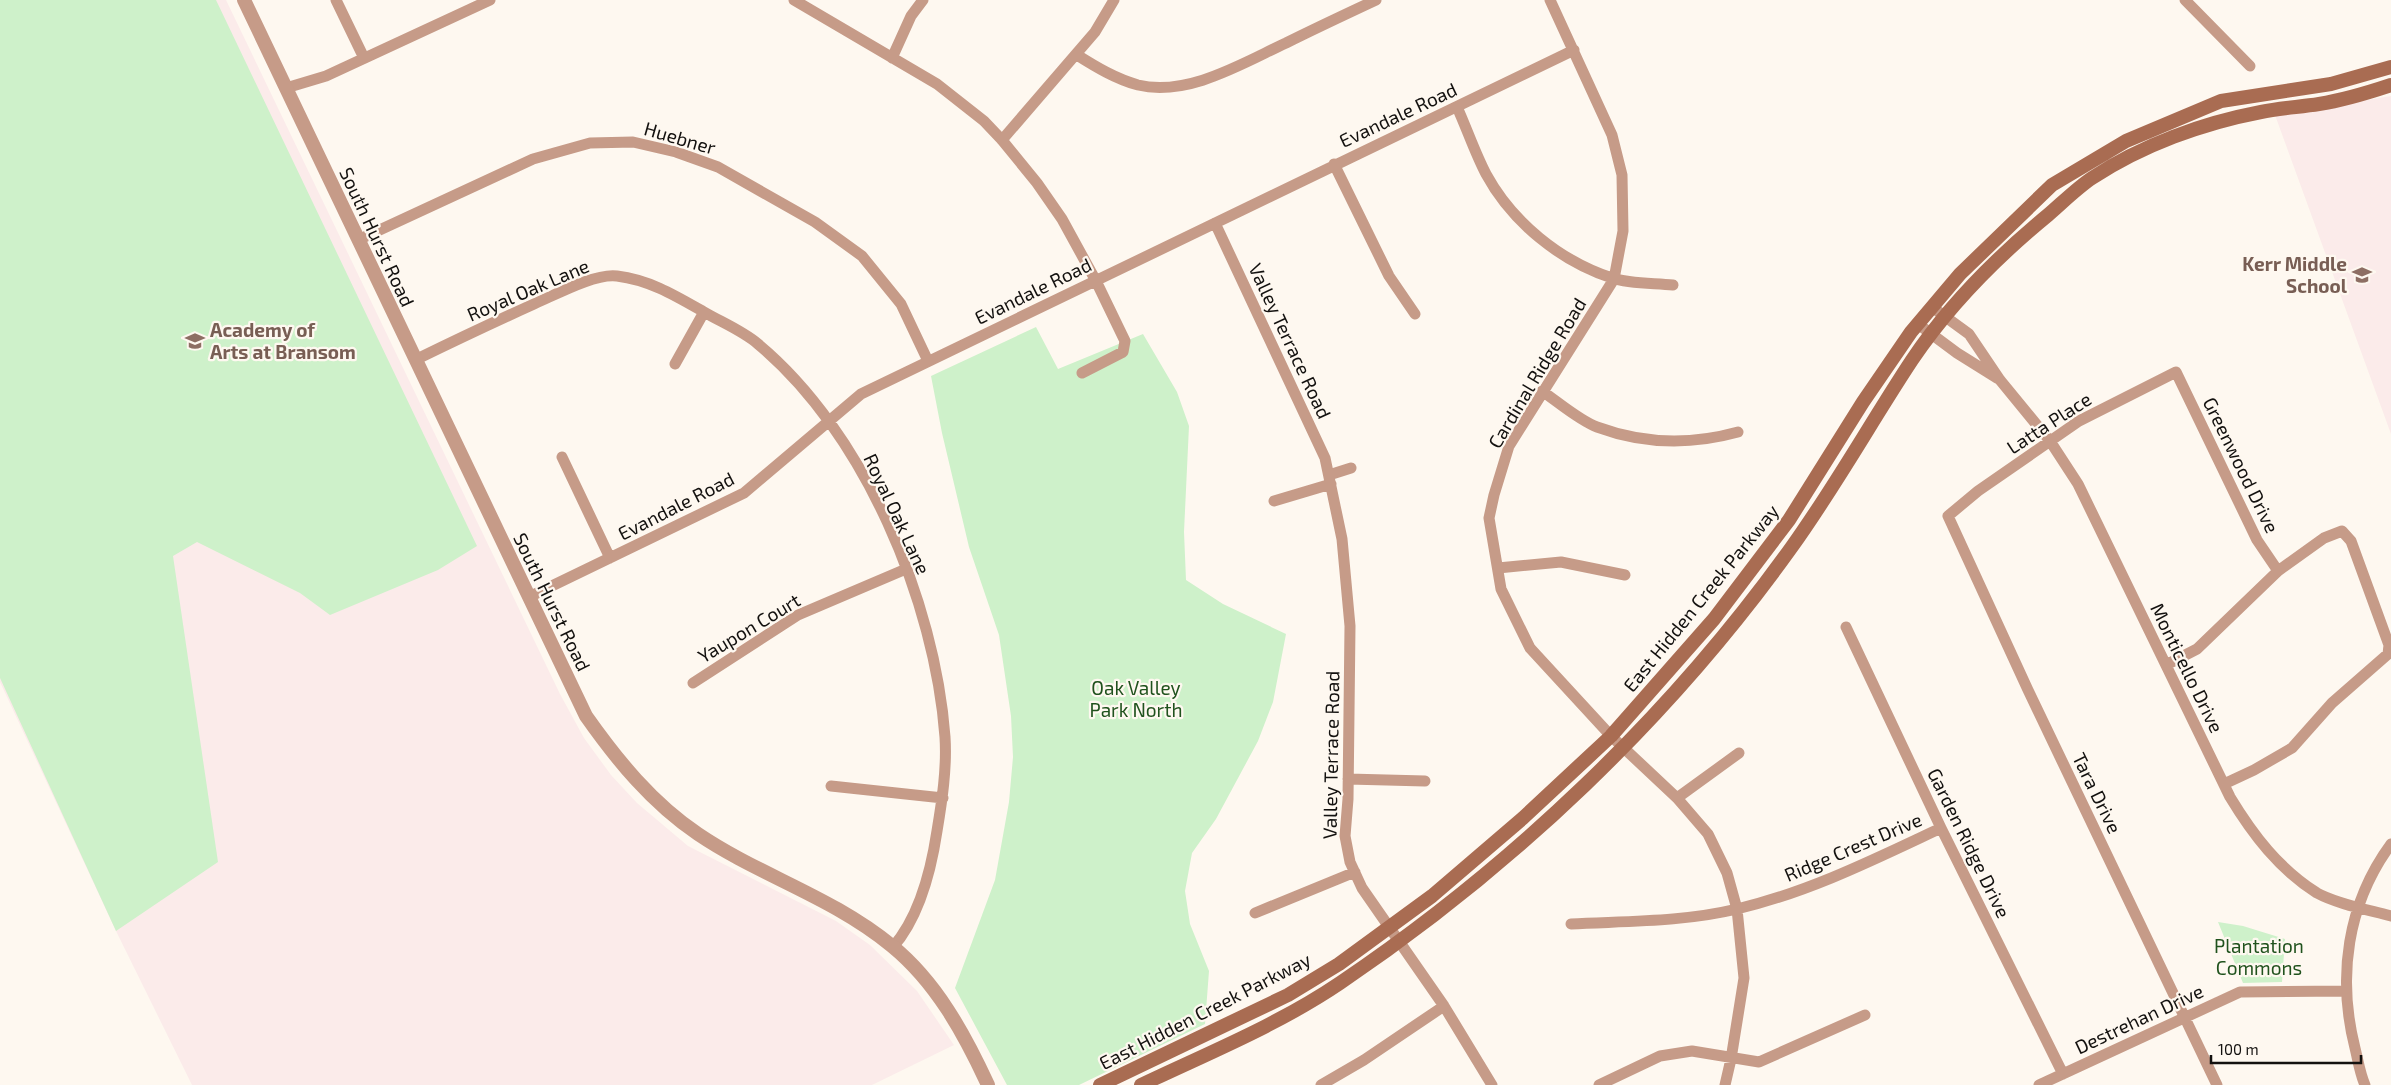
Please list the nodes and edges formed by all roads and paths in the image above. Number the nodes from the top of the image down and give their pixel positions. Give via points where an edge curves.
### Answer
1 (244, 0) edge
2 (336, 0) edge
3 (794, 0) edge
4 (923, 0) edge
5 (1114, 0) edge
6 (1376, 0) edge
7 (1550, 0) edge
8 (2185, 0) edge
9 (485, 1) edge
10 (1574, 50) junction
11 (1077, 55) junction
12 (364, 58) junction
13 (892, 58) junction
14 (2250, 66) dead end
15 (2391, 67) edge
16 (2391, 85) edge
17 (286, 88) junction
18 (1457, 107) junction
19 (1002, 140) junction
20 (1334, 164) junction
21 (1215, 223) junction
22 (358, 240) junction
23 (1614, 279) junction
24 (1096, 280) junction
25 (1673, 285) dead end
26 (1932, 307) junction
27 (704, 312) junction
28 (1415, 314) dead end
29 (1946, 316) junction
30 (1918, 324) junction
31 (1932, 335) junction
32 (415, 360) junction
33 (928, 361) junction
34 (675, 364) dead end
35 (2176, 372) joint
36 (1082, 373) dead end
37 (2000, 380) junction
38 (1542, 392) junction
39 (828, 420) junction
40 (1738, 432) dead end
41 (2050, 441) junction
42 (562, 457) dead end
43 (1351, 468) dead end
44 (1330, 480) junction
45 (1274, 501) dead end
46 (1948, 516) joint
47 (610, 558) junction
48 (1498, 568) junction
49 (906, 570) junction
50 (2278, 571) junction
51 (1624, 575) dead end
52 (529, 597) junction
53 (1846, 627) dead end
54 (2166, 665) junction
55 (693, 683) dead end
56 (1611, 736) junction
57 (1622, 747) junction
58 (1739, 753) dead end
59 (1348, 779) junction
60 (1425, 781) dead end
61 (2224, 784) junction
62 (831, 786) dead end
63 (943, 798) junction
64 (1677, 798) junction
65 (1941, 828) junction
66 (2391, 844) edge
67 (1355, 872) junction
68 (2358, 907) junction
69 (1737, 909) junction
70 (1255, 913) dead end
71 (2391, 916) edge
72 (1571, 924) dead end
73 (1390, 926) junction
74 (1399, 940) junction
75 (893, 946) junction
76 (2346, 990) junction
77 (1444, 1006) junction
78 (1865, 1015) dead end
79 (2185, 1017) junction
80 (1731, 1059) junction
81 (2063, 1074) junction
82 (988, 1085) edge
83 (1100, 1085) edge
84 (1141, 1085) edge
85 (1321, 1085) edge
86 (1492, 1085) edge
87 (1599, 1085) edge
88 (1725, 1085) edge
89 (2039, 1085) edge
90 (2217, 1085) edge
91 (2365, 1085) edge

1 - 17 street, South Hurst Road
2 - 12 street
3 - 13 street
4 - 13 street via 911,16
5 - 11 street
6 - 11 street via 1200,81 1169,87 1139,85 1108,74
7 - 10 street, Cardinal Ridge Road
8 - 14 street
9 - 12 street
10 - 18 street, Evandale Road
10 - 23 street, Cardinal Ridge Road via 1612,135 1622,175 1623,231
11 - 19 street
12 - 17 street via 326,76
13 - 19 street via 937,84 984,121
15 - 26 main road, East Hidden Creek Parkway via 2331,84 2221,101 2126,141 2052,185 1960,274
16 - 29 main road, East Hidden Creek Parkway via 2321,104 2256,113 2205,126 2140,152 2091,178 2026,233 1965,292
17 - 22 street, South Hurst Road
18 - 20 street, Evandale Road
18 - 23 street via 1486,173 1519,218 1565,256
19 - 24 street via 1062,219
20 - 21 street, Evandale Road
20 - 28 street via 1389,276
21 - 24 street, Evandale Road
21 - 44 street, Valley Terrace Road via 1325,458
22 - 32 street, South Hurst Road
22 - 33 street, Huebner via 533,159 590,143 633,142 676,152 718,167 815,222 862,256 901,304
23 - 25 street
23 - 38 street, Cardinal Ridge Road
24 - 33 street, Evandale Road
24 - 36 street via 1125,341 1123,352
26 - 29 street, Monticello Drive
26 - 30 main road, East Hidden Creek Parkway
27 - 32 street, Royal Oak Lane via 646,282 614,275 579,284
27 - 34 street
27 - 39 street, Royal Oak Lane via 756,342 790,374
29 - 31 main road, East Hidden Creek Parkway
29 - 37 street, Monticello Drive via 1969,334
30 - 31 street, Monticello Drive
30 - 56 main road, East Hidden Creek Parkway via 1863,402 1789,520 1714,619
31 - 37 street, Monticello Drive
31 - 57 main road, East Hidden Creek Parkway via 1914,357 1790,549 1694,671 1635,737
32 - 52 street, South Hurst Road
33 - 39 street, Evandale Road via 861,394
35 - 41 street, Latta Place via 2080,421
35 - 50 street, Greenwood Drive via 2257,540
37 - 41 street, Monticello Drive
38 - 40 street via 1596,427 1641,438 1690,442
38 - 48 street, Cardinal Ridge Road via 1509,446 1494,494 1490,518
39 - 47 street, Evandale Road via 744,493
39 - 49 street, Royal Oak Lane via 869,485
41 - 46 street, Latta Place
41 - 54 street, Monticello Drive via 2078,484
42 - 47 street
43 - 44 street
44 - 45 street
44 - 59 street, Valley Terrace Road via 1342,539 1350,626
46 - 79 street, Tara Drive
47 - 52 street, Evandale Road
48 - 51 street via 1561,562
48 - 56 street, Cardinal Ridge Road via 1501,589 1530,648
49 - 55 street, Yaupon Court via 798,615
49 - 63 street, Royal Oak Lane via 937,676 945,739
50 - 54 street via 2197,649
50 - 61 street via 2324,538 2342,530 2351,541 2368,584 2389,645 2388,654 2332,703 2292,748
52 - 75 street, South Hurst Road via 586,716 636,780 698,834 824,900
53 - 65 street, Garden Ridge Drive
54 - 61 street, Monticello Drive
56 - 57 street, Cardinal Ridge Road
56 - 73 main road, East Hidden Creek Parkway via 1523,818 1432,896
57 - 64 street, Cardinal Ridge Road
57 - 74 main road, East Hidden Creek Parkway via 1527,839
58 - 64 street
59 - 60 street
59 - 67 street, Valley Terrace Road via 1345,836
61 - 68 street, Monticello Drive via 2251,832 2280,865 2318,893
62 - 63 street
63 - 75 street, Royal Oak Lane via 934,853 913,921
64 - 69 street, Cardinal Ridge Road via 1708,834 1727,873
65 - 69 street, Ridge Crest Drive via 1840,876
65 - 81 street, Garden Ridge Drive
66 - 68 street
67 - 70 street
67 - 73 street, Valley Terrace Road via 1362,888
68 - 71 street, Monticello Drive
68 - 76 street via 2348,943
69 - 72 street, Ridge Crest Drive via 1684,918
69 - 80 street, Cardinal Ridge Road via 1744,978
73 - 74 street, Valley Terrace Road
73 - 83 main road, East Hidden Creek Parkway via 1339,964 1288,995
74 - 77 street, Valley Terrace Road
74 - 84 main road, East Hidden Creek Parkway via 1339,984 1286,1015
75 - 82 street, South Hurst Road via 954,1016
76 - 79 street, Destrehan Drive via 2240,992
76 - 91 street via 2351,1031
77 - 85 street
77 - 86 street, Valley Terrace Road
78 - 80 street via 1759,1062
79 - 81 street, Destrehan Drive
79 - 90 street, Tara Drive
80 - 87 street via 1692,1051 1660,1056
80 - 88 street, Cardinal Ridge Road
81 - 89 street, Destrehan Drive

